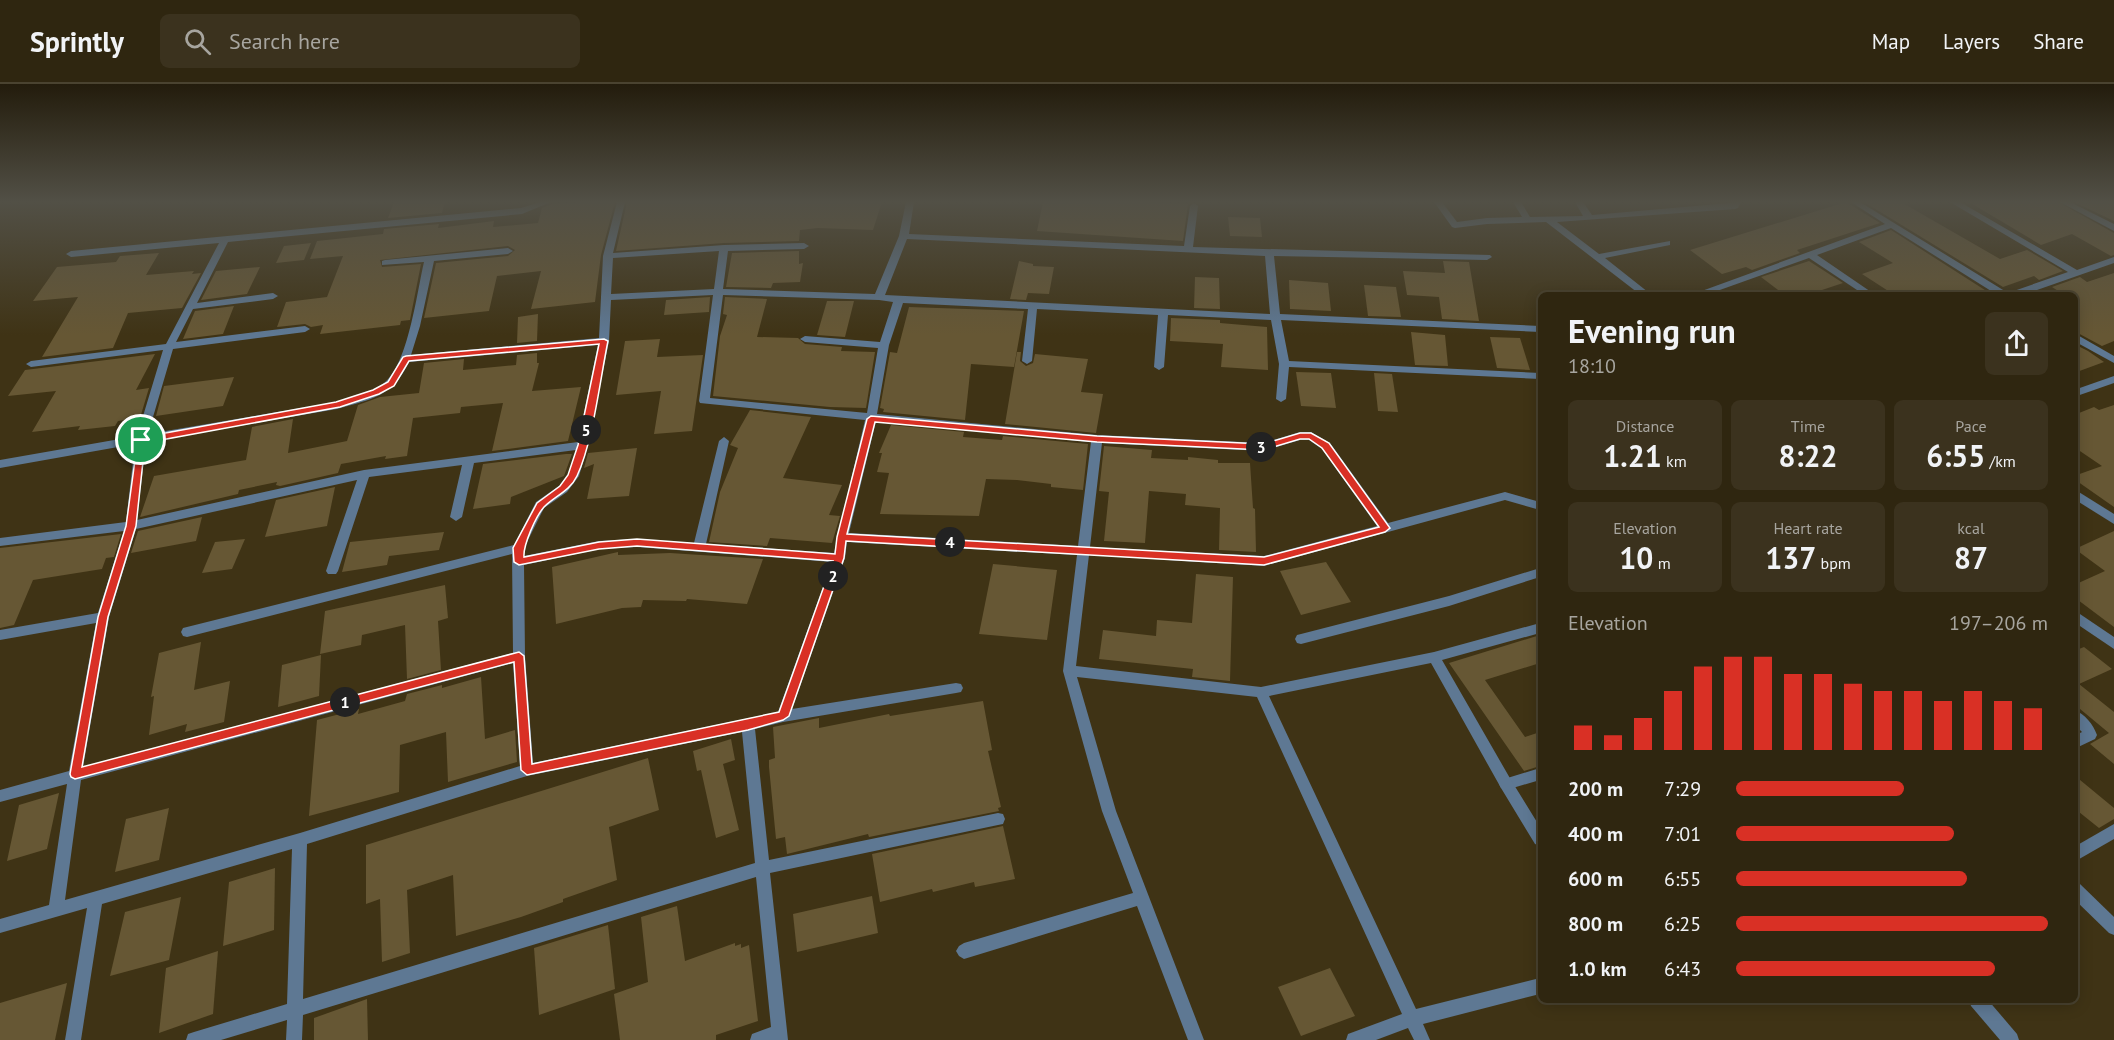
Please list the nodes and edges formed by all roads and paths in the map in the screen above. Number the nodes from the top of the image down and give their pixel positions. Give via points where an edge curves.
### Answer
1 (158, 247) edge
2 (221, 247) edge
3 (610, 247) edge
4 (779, 247) edge
5 (900, 247) edge
6 (1136, 247) edge
7 (1583, 247) edge
8 (1649, 247) edge
9 (1834, 247) edge
10 (1928, 247) edge
11 (2031, 247) edge
12 (724, 248) junction
13 (1188, 249) joint
14 (508, 251) dead end
15 (1269, 252) junction
16 (71, 254) dead end
17 (1811, 255) junction
18 (608, 256) junction
19 (1486, 257) dead end
20 (1596, 257) junction
21 (430, 258) junction
22 (2114, 260) edge
23 (385, 263) dead end
24 (2076, 273) junction
25 (719, 292) junction
26 (1644, 292) edge
27 (1704, 292) edge
28 (1867, 292) edge
29 (2002, 292) edge
30 (2020, 292) edge
31 (273, 296) dead end
32 (605, 297) junction
33 (879, 297) junction
34 (899, 300) junction
35 (1033, 306) junction
36 (189, 307) junction
37 (1163, 311) junction
38 (1275, 315) junction
39 (1538, 328) edge
40 (305, 329) dead end
41 (2078, 338) edge
42 (805, 339) dead end
43 (604, 341) junction
44 (884, 345) junction
45 (169, 347) junction
46 (406, 358) junction
47 (2114, 360) edge
48 (1027, 361) dead end
49 (31, 364) dead end
50 (1284, 364) junction
51 (1160, 367) dead end
52 (1538, 376) edge
53 (2114, 379) edge
54 (2078, 392) edge
55 (1281, 399) dead end
56 (871, 419) junction
57 (1097, 439) junction
58 (141, 440) junction
59 (724, 441) dead end
60 (583, 445) junction
61 (469, 460) junction
62 (0, 464) edge
63 (364, 474) junction
64 (2078, 497) edge
65 (1538, 505) edge
66 (456, 517) dead end
67 (2114, 520) edge
68 (131, 526) junction
69 (1385, 528) junction
70 (842, 537) junction
71 (0, 542) edge
72 (699, 547) junction
73 (518, 548) junction
74 (1084, 549) junction
75 (839, 558) junction
76 (519, 562) junction
77 (332, 571) dead end
78 (1538, 574) edge
79 (103, 617) junction
80 (2080, 627) edge
81 (1538, 629) edge
82 (187, 632) dead end
83 (0, 635) edge
84 (1301, 639) dead end
85 (2114, 644) edge
86 (519, 656) junction
87 (1434, 657) junction
88 (1069, 671) junction
89 (956, 688) dead end
90 (1261, 692) junction
91 (783, 716) junction
92 (2078, 719) edge
93 (748, 725) junction
94 (2078, 741) edge
95 (527, 770) junction
96 (75, 774) junction
97 (1538, 775) edge
98 (1506, 784) junction
99 (0, 796) edge
100 (998, 819) dead end
101 (2114, 831) edge
102 (1538, 836) edge
103 (300, 840) junction
104 (2078, 853) edge
105 (762, 868) junction
106 (2078, 892) edge
107 (96, 897) junction
108 (1142, 897) junction
109 (56, 909) junction
110 (0, 926) edge
111 (2114, 928) edge
112 (964, 951) dead end
113 (1538, 987) edge
114 (1980, 1003) edge
115 (294, 1008) junction
116 (1410, 1019) junction
117 (780, 1036) edge
118 (73, 1040) edge
119 (194, 1040) edge
120 (294, 1040) edge
121 (758, 1040) edge
122 (1196, 1040) edge
123 (1354, 1040) edge
124 (1422, 1040) edge
125 (2011, 1040) edge

1 - 16 street
2 - 36 street
3 - 18 street
4 - 12 street
5 - 33 street
6 - 13 street
7 - 20 street
8 - 20 street
9 - 17 street
10 - 29 street
11 - 24 street
12 - 18 street
12 - 25 street
13 - 15 street
14 - 21 street
15 - 19 street
15 - 38 street
17 - 27 street
17 - 28 street
18 - 32 street
20 - 26 street
21 - 23 street
21 - 46 street
22 - 24 street
24 - 30 street
25 - 32 street
25 - 33 street
25 - 56 street via 704,401
31 - 36 street
32 - 43 street
33 - 34 street
34 - 35 street
34 - 44 street
35 - 37 street
35 - 48 street
36 - 45 street
37 - 38 street
37 - 51 street
38 - 39 street
38 - 50 street
40 - 45 street
41 - 47 street
42 - 44 street
43 - 46 street
43 - 60 street
44 - 56 street
45 - 49 street
45 - 58 street
46 - 58 street via 391,384 337,405
50 - 52 street
50 - 55 street
53 - 54 street
56 - 57 street
56 - 70 street
57 - 69 street via 1263,447 1311,436 1326,446
57 - 74 street
58 - 62 street
58 - 68 street
59 - 72 street
60 - 61 street
60 - 73 street via 573,476 540,506
61 - 63 street
61 - 66 street
63 - 68 street
63 - 77 street
64 - 67 street
65 - 69 street via 1505,496
68 - 71 street
68 - 79 street
69 - 74 street via 1264,561
70 - 74 street
70 - 75 street
72 - 75 street
72 - 76 street via 599,545
73 - 76 street
73 - 82 street
74 - 88 street
75 - 91 street
76 - 86 street
78 - 84 street
79 - 83 street
79 - 96 street
80 - 85 street
81 - 87 street
86 - 95 street
86 - 96 street
87 - 90 street
87 - 98 street
88 - 90 street
88 - 108 street via 1109,811
89 - 91 street
90 - 116 street
91 - 93 street
92 - 94 street via 2090,735
93 - 95 street
93 - 105 street
95 - 103 street
96 - 99 street
96 - 109 street
97 - 98 street
98 - 102 street
100 - 105 street
101 - 104 street
103 - 107 street
103 - 115 street
105 - 115 street
105 - 117 street
106 - 111 street
107 - 109 street
107 - 118 street
108 - 112 street
108 - 122 street
109 - 110 street
113 - 116 street
114 - 125 street
115 - 119 street
115 - 120 street
116 - 123 street
116 - 124 street
117 - 121 street

